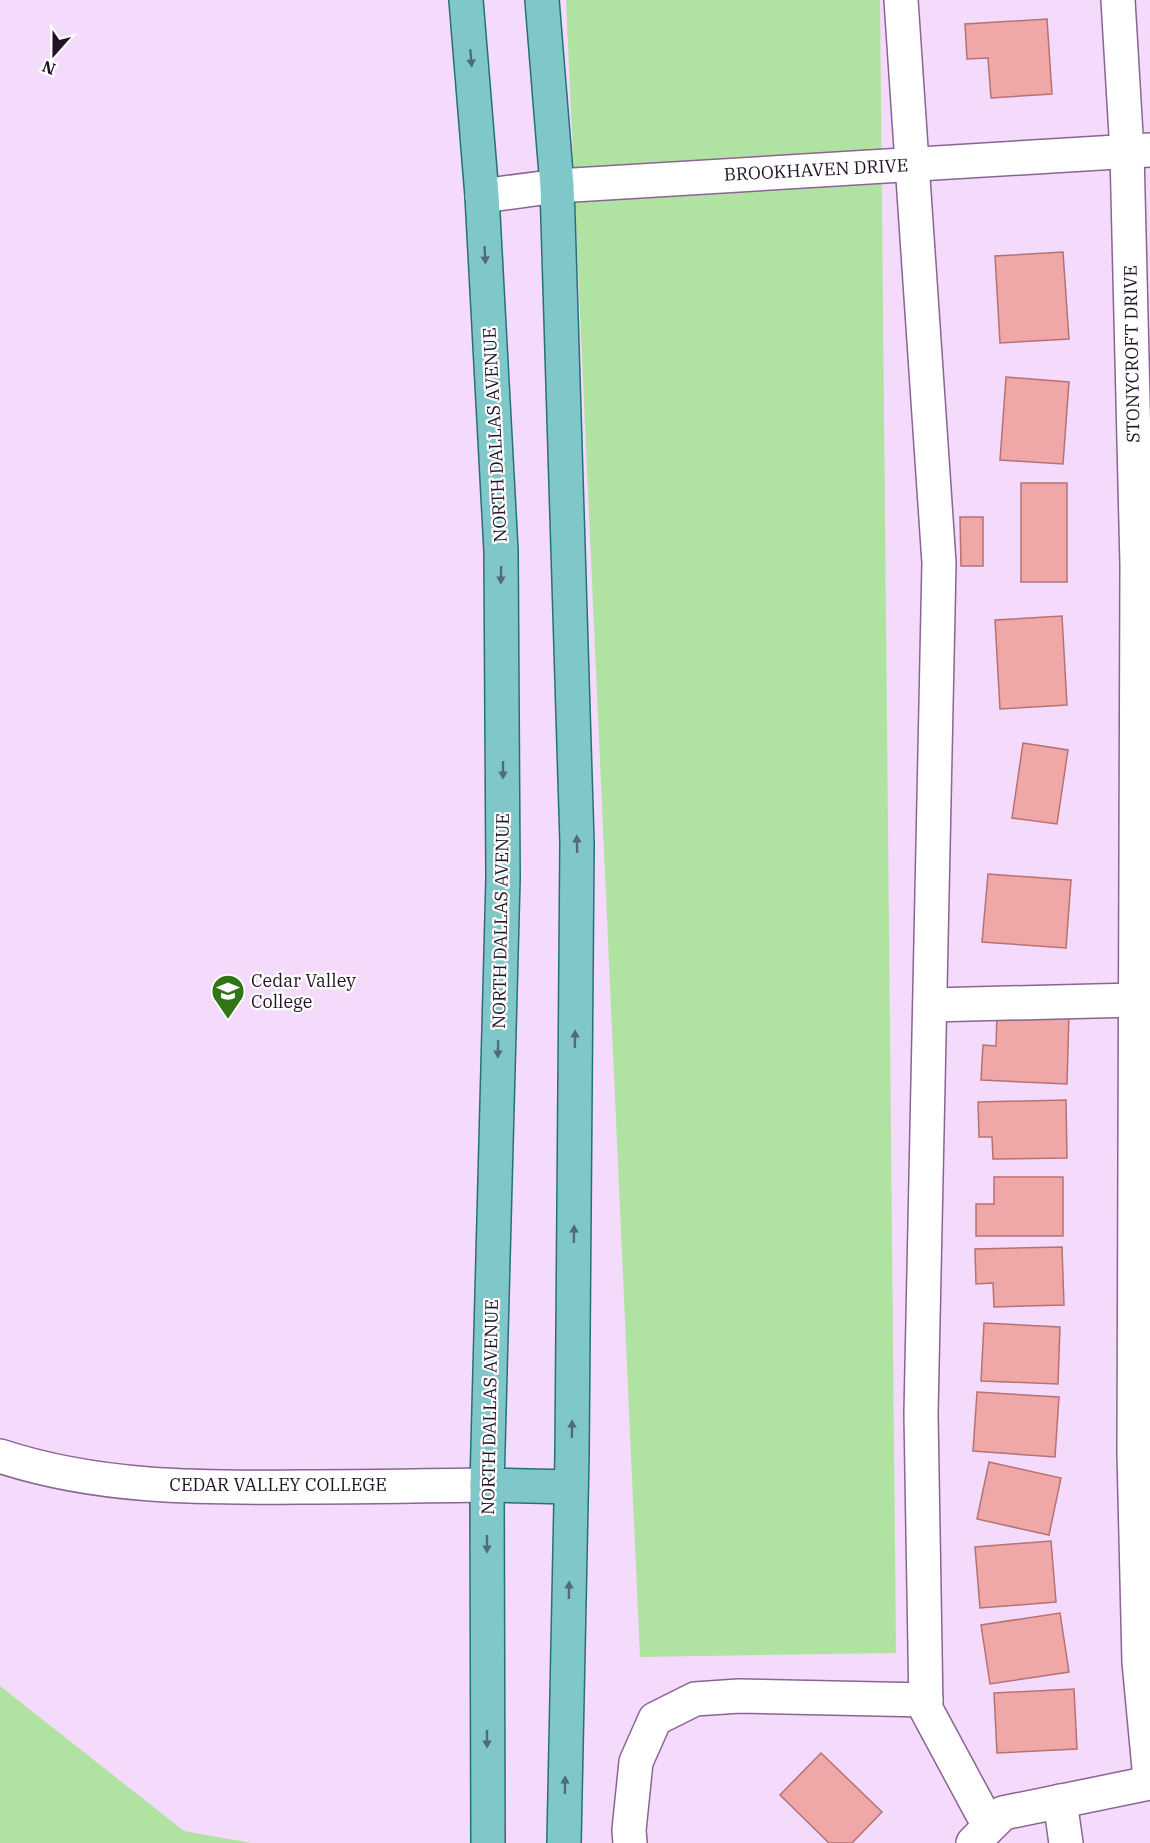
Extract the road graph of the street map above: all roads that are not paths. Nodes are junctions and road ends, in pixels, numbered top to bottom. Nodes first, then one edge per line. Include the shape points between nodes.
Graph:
1 (466, 0) edge
2 (542, 0) edge
3 (901, 0) edge
4 (1118, 0) edge
5 (1139, 151) edge
6 (913, 165) junction
7 (557, 186) junction
8 (482, 196) junction
9 (1141, 370) edge
10 (1143, 565) edge
11 (1143, 765) edge
12 (1142, 951) edge
13 (1135, 1000) junction
14 (931, 1005) junction
15 (1142, 1160) edge
16 (0, 1456) edge
17 (487, 1485) junction
18 (571, 1487) junction
19 (1144, 1594) edge
20 (926, 1700) junction
21 (1150, 1781) edge
22 (1060, 1802) junction
23 (981, 1835) edge
24 (488, 1843) edge
25 (564, 1843) edge
26 (630, 1843) edge
27 (1066, 1843) edge

1 -> 8 main road, NORTH DALLAS AVENUE
2 - 7 main road
3 - 6 street
4 - 5 street, STONYCROFT DRIVE
5 - 6 street, BROOKHAVEN DRIVE
5 - 9 street, STONYCROFT DRIVE
6 - 7 street, BROOKHAVEN DRIVE
6 - 14 street via 939,563
7 - 8 street, BROOKHAVEN DRIVE
18 -> 7 main road via 577,843
8 -> 17 main road, NORTH DALLAS AVENUE via 501,550 503,756
9 - 10 street, STONYCROFT DRIVE
10 - 11 street, STONYCROFT DRIVE
11 - 12 street, STONYCROFT DRIVE
12 - 13 street, STONYCROFT DRIVE
13 - 14 street
13 - 15 street, STONYCROFT DRIVE
14 - 20 street via 921,1414
15 - 19 street, STONYCROFT DRIVE via 1134,1454
16 - 17 street, CEDAR VALLEY COLLEGE via 39,1469 89,1478 200,1488
17 - 18 main road
17 -> 24 main road, NORTH DALLAS AVENUE
25 -> 18 main road
19 - 21 street, STONYCROFT DRIVE via 1139,1662
20 - 23 street via 926,1708 951,1758
20 - 26 street via 695,1698 655,1719 636,1762
21 - 22 street
22 - 23 street via 1003,1813
22 - 27 street

